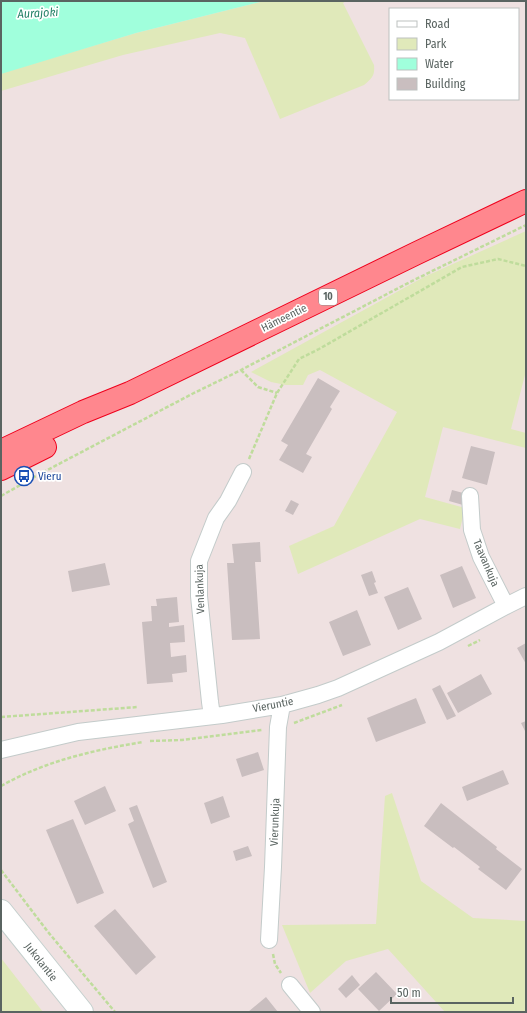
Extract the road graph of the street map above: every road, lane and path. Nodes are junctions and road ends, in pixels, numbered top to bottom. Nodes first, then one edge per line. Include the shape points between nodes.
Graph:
1 (526, 201) edge
2 (526, 225) edge
3 (526, 266) edge
4 (241, 370) junction
5 (130, 393) junction
6 (277, 393) junction
7 (1, 451) edge
8 (1, 469) edge
9 (244, 472) joint
10 (1, 496) edge
11 (470, 496) dead end
12 (526, 596) edge
13 (506, 606) junction
14 (282, 705) junction
15 (138, 707) dead end
16 (212, 716) junction
17 (1, 717) edge
18 (1, 750) edge
19 (1, 870) edge
20 (1, 911) edge
21 (269, 940) joint
22 (290, 985) joint
23 (82, 1012) edge
24 (115, 1012) edge
25 (312, 1012) edge

1 - 5 highway, Hämeentie / 10
2 - 4 path
3 - 6 path via 498,259 462,267 299,359
4 - 6 path via 258,387
4 - 10 path
5 - 7 highway, Hämeentie / 10
5 - 8 highway, Hämeentie / 10 via 88,425
6 - 9 path
9 - 16 street, Venlankuja via 216,518 199,561 199,596
11 - 13 street, Taavankuja via 472,530 481,557
12 - 13 street, Vieruntie
13 - 14 street, Vieruntie via 439,642 338,688
14 - 16 street, Vieruntie
14 - 21 street, Vierunkuja via 278,727
15 - 17 path
16 - 18 street, Vieruntie via 78,732
19 - 24 path via 48,932
20 - 23 street, Jukolantie
21 - 22 path via 275,964
22 - 25 street

